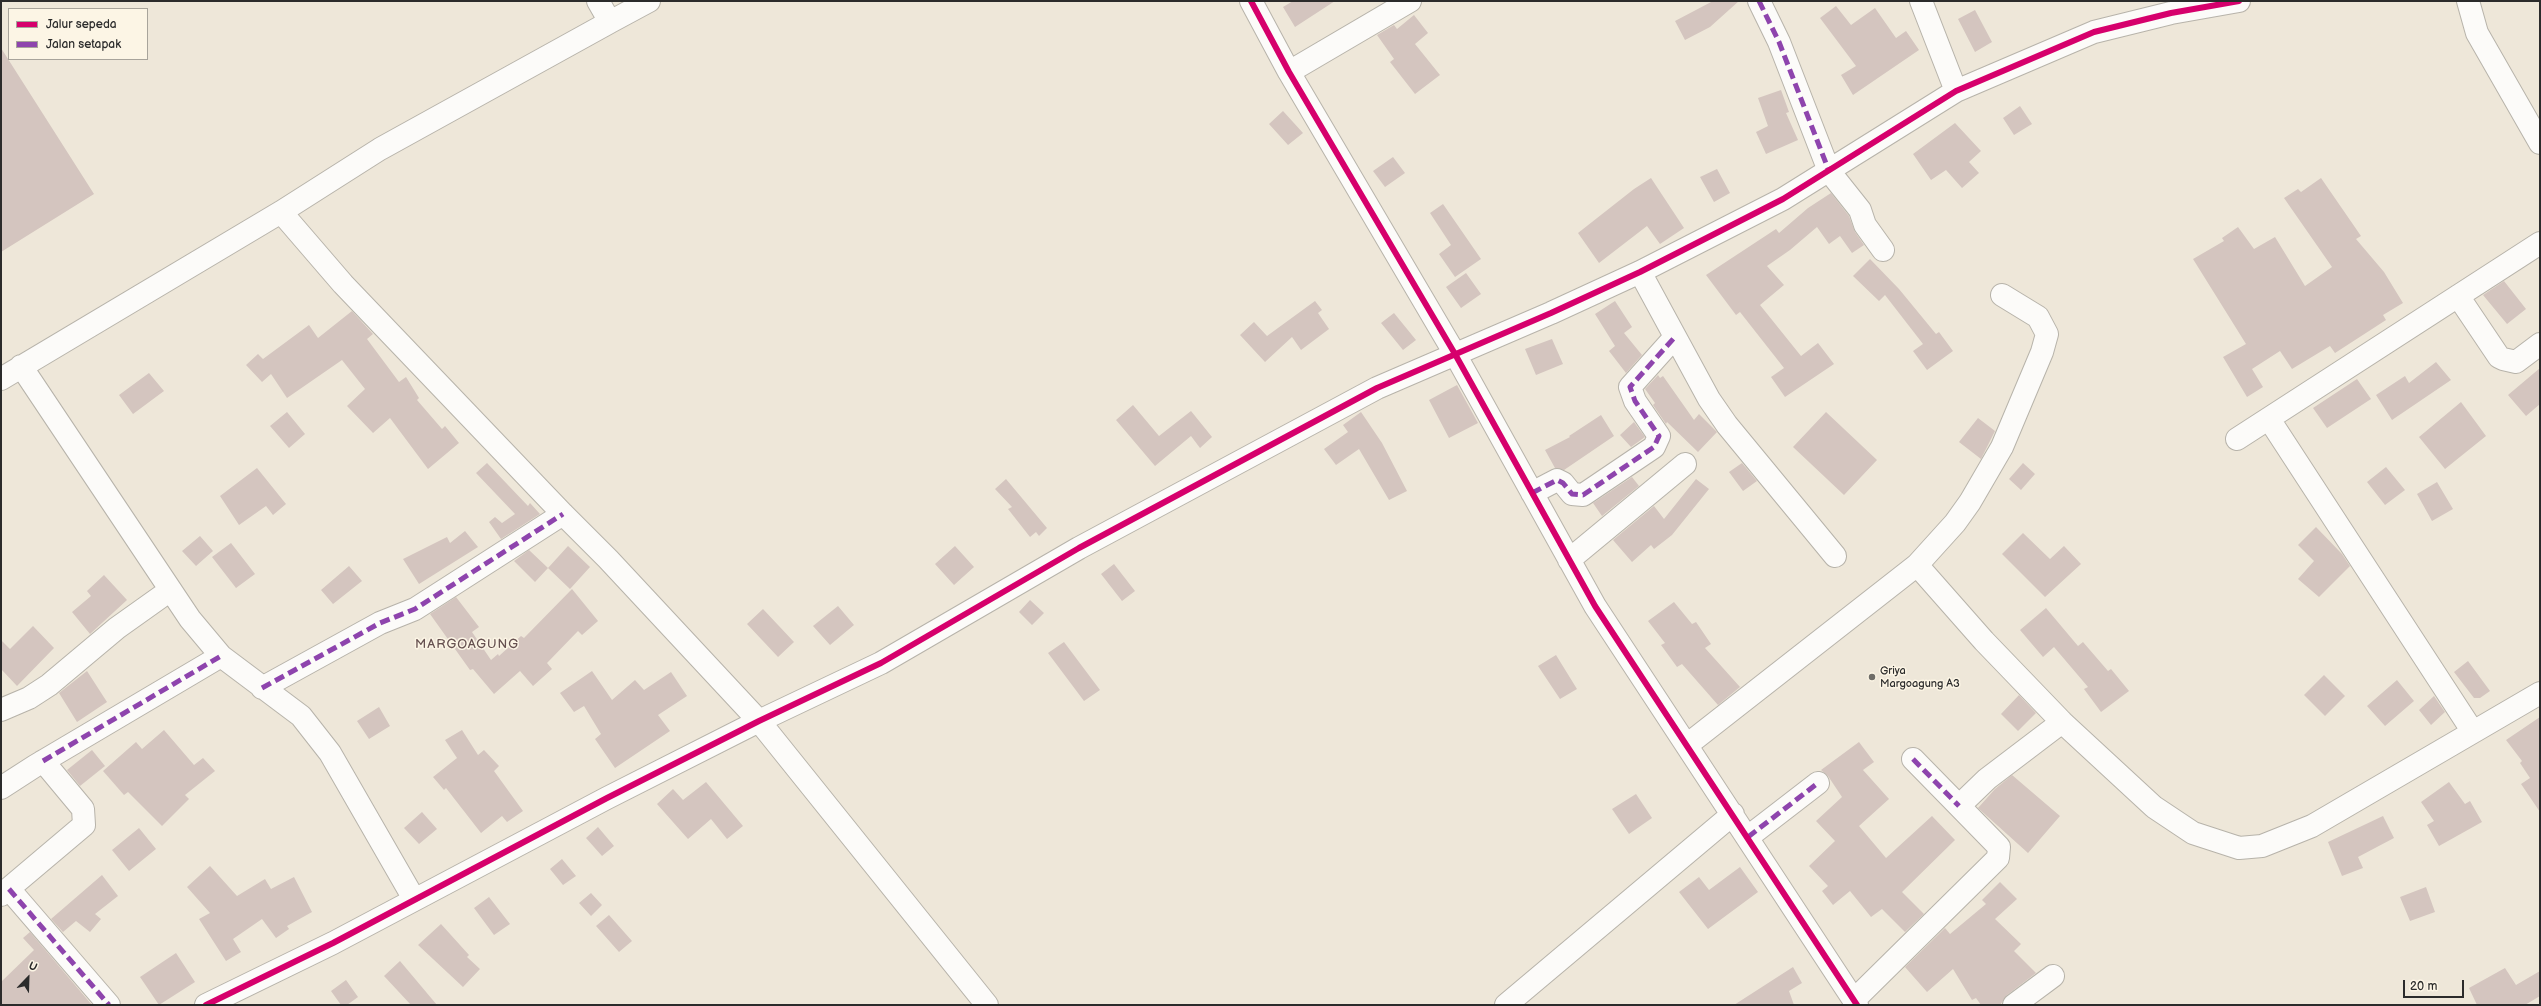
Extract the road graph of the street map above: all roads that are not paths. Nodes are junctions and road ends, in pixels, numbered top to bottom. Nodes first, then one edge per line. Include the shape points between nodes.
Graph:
1 (598, 1) edge
2 (649, 1) edge
3 (1251, 1) edge
4 (1410, 1) edge
5 (1759, 1) edge
6 (1921, 1) edge
7 (2239, 1) edge
8 (2468, 1) edge
9 (610, 22) junction
10 (1289, 72) junction
11 (1956, 90) junction
12 (2540, 142) edge
13 (1829, 171) junction
14 (281, 212) junction
15 (2540, 243) edge
16 (1883, 250) dead end
17 (1640, 272) junction
18 (2002, 295) dead end
19 (2458, 296) junction
20 (1674, 338) junction
21 (2540, 344) edge
22 (1455, 354) junction
23 (21, 366) junction
24 (1, 379) edge
25 (2269, 419) junction
26 (2237, 440) dead end
27 (1685, 464) dead end
28 (1532, 493) junction
29 (562, 514) junction
30 (1834, 556) dead end
31 (1569, 560) junction
32 (1917, 565) junction
33 (169, 591) junction
34 (221, 656) junction
35 (262, 688) junction
36 (2540, 693) edge
37 (1, 710) edge
38 (759, 721) junction
39 (2062, 722) junction
40 (2473, 732) junction
41 (1687, 746) junction
42 (1914, 759) dead end
43 (43, 762) junction
44 (1818, 783) dead end
45 (1, 788) edge
46 (1959, 806) junction
47 (1733, 814) junction
48 (1748, 837) junction
49 (5, 892) edge
50 (414, 899) junction
51 (2053, 976) dead end
52 (1856, 1002) edge
53 (110, 1005) edge
54 (206, 1005) edge
55 (987, 1005) edge
56 (1506, 1005) edge
57 (2014, 1005) edge

1 - 9 street
2 - 9 street
3 - 10 street
4 - 10 street
5 - 13 street via 1779,42
6 - 11 street
7 - 11 street via 2171,13 2094,32
8 - 12 street via 2477,33
9 - 14 street via 380,149
10 - 22 street
11 - 13 street
13 - 16 street via 1860,210 1865,225
13 - 17 street via 1783,199
14 - 23 street
14 - 29 street via 343,284
15 - 19 street
17 - 20 street
17 - 22 street
18 - 32 street via 2038,317 2044,325 2046,334 2042,352 2002,447 1980,486 1955,523
19 - 21 street via 2503,359 2516,362
19 - 25 street
20 - 28 street via 1630,387 1635,401 1659,436 1654,447 1583,495 1572,494 1557,480
20 - 30 street via 1727,425
22 - 28 street
22 - 38 street via 1377,388 1079,548 881,663
23 - 24 street
23 - 33 street
25 - 26 street
25 - 40 street
27 - 31 street
28 - 31 street
29 - 35 street via 415,609 380,623
29 - 38 street via 608,559
31 - 41 street via 1595,606
32 - 39 street via 1984,641
32 - 41 street
33 - 34 street
33 - 37 street via 117,628 49,685 15,705
34 - 35 street
34 - 43 street
35 - 50 street via 301,716 330,753
36 - 40 street
38 - 50 street
38 - 55 street
39 - 40 street via 2154,807 2193,833 2239,848 2262,846 2312,826
39 - 46 street via 1987,779
41 - 47 street
42 - 46 street
43 - 45 street
43 - 49 street via 83,809 85,822
44 - 48 street
46 - 52 street via 1999,847 1998,858
47 - 48 street
47 - 56 street
48 - 52 street
49 - 53 street
50 - 54 street via 333,943
51 - 57 street

